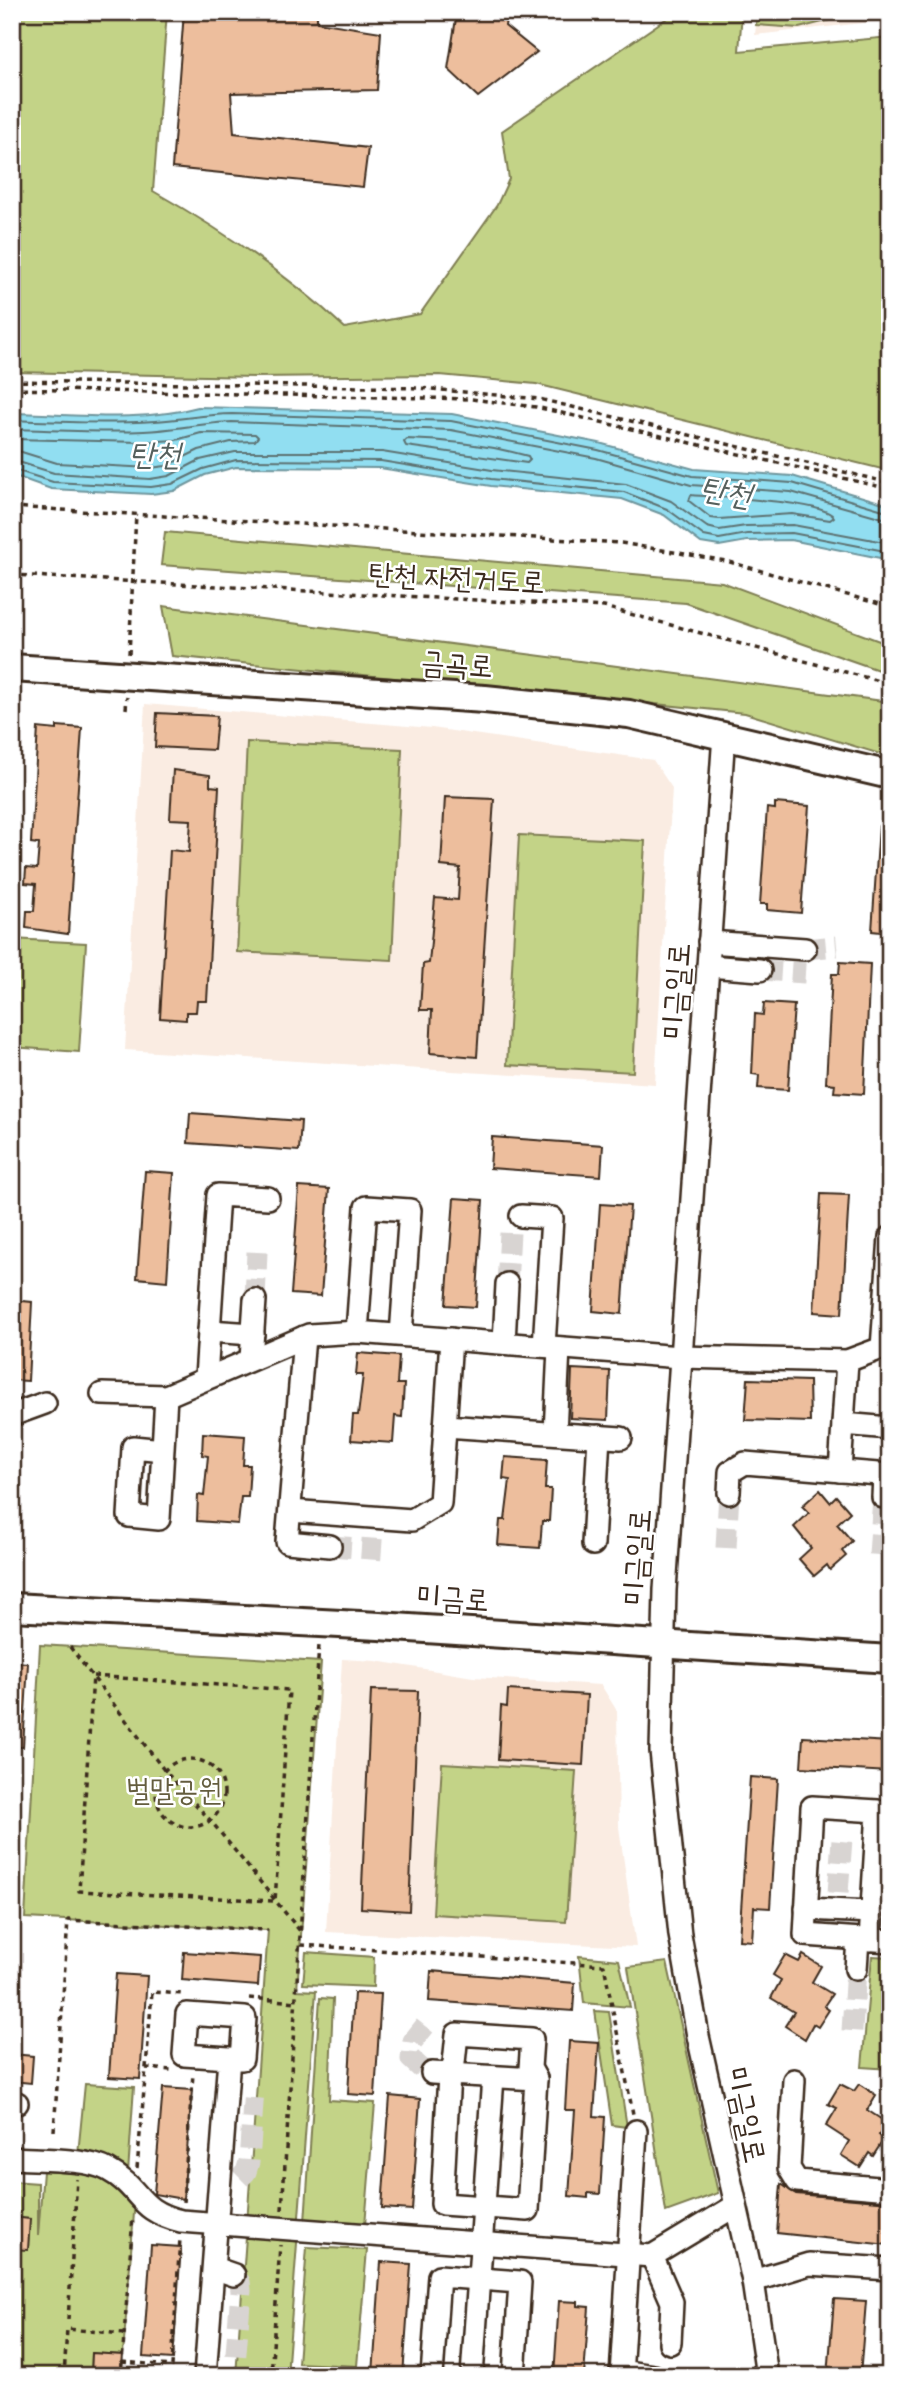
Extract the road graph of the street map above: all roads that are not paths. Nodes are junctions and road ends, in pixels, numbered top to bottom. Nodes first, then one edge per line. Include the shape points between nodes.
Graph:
1 (12, 668) edge
2 (724, 734) junction
3 (890, 775) edge
4 (709, 942) junction
5 (805, 949) tunnel mouth
6 (708, 966) junction
7 (760, 970) tunnel mouth
8 (268, 1198) dead end
9 (521, 1216) dead end
10 (890, 1237) edge
11 (507, 1284) tunnel mouth
12 (255, 1300) tunnel mouth
13 (209, 1331) junction
14 (357, 1332) junction
15 (253, 1334) junction
16 (401, 1335) junction
17 (304, 1337) junction
18 (451, 1339) junction
19 (504, 1343) junction
20 (552, 1347) junction
21 (886, 1347) edge
22 (680, 1357) junction
23 (251, 1359) junction
24 (847, 1361) junction
25 (206, 1378) junction
26 (102, 1394) dead end
27 (166, 1396) junction
28 (45, 1402) dead end
29 (12, 1415) edge
30 (843, 1424) junction
31 (445, 1426) junction
32 (890, 1428) edge
33 (555, 1433) junction
34 (599, 1436) junction
35 (621, 1438) dead end
36 (163, 1450) dead end
37 (840, 1471) junction
38 (887, 1475) edge
39 (729, 1493) tunnel mouth
40 (883, 1497) dead end
41 (290, 1511) junction
42 (593, 1545) dead end
43 (330, 1546) tunnel mouth
44 (12, 1607) edge
45 (662, 1646) junction
46 (890, 1659) edge
47 (806, 1909) junction
48 (872, 1912) junction
49 (873, 1940) edge
50 (856, 1969) tunnel mouth
51 (229, 2058) dead end
52 (441, 2073) junction
53 (493, 2077) junction
54 (536, 2079) junction
55 (794, 2081) dead end
56 (636, 2131) dead end
57 (12, 2158) edge
58 (890, 2189) edge
59 (735, 2206) junction
60 (484, 2207) junction
61 (217, 2224) junction
62 (482, 2243) junction
63 (628, 2253) junction
64 (652, 2256) junction
65 (890, 2269) edge
66 (479, 2279) junction
67 (753, 2281) junction
68 (670, 2343) dead end
69 (621, 2373) edge
70 (650, 2375) edge
71 (205, 2376) edge
72 (432, 2376) edge
73 (472, 2376) edge
74 (514, 2376) edge
75 (767, 2376) edge

1 - 2 main road, 금곡로 via 485,699 629,714
2 - 3 main road, 금곡로
2 - 4 street, 미금일로
4 - 5 street
4 - 6 street, 미금일로
6 - 7 street
6 - 22 street, 미금일로
8 - 13 street via 218,1195
9 - 20 street via 552,1218
10 - 21 street
11 - 19 street
12 - 15 street
13 - 15 street
13 - 25 street
14 - 16 street
14 - 16 street via 366,1207 410,1210
14 - 17 street
15 - 23 street
16 - 18 street
17 - 23 street
17 - 41 street
18 - 19 street
18 - 31 street
19 - 20 street
20 - 22 street
20 - 33 street
21 - 24 street
22 - 24 street
22 - 45 street, 미금일로
23 - 25 street
24 - 30 street
25 - 27 street
26 - 27 street
27 - 36 street
28 - 29 street
30 - 32 street
30 - 37 street
31 - 33 street
31 - 41 street via 440,1503 412,1520
33 - 34 street
34 - 35 street
34 - 42 street
37 - 38 street
37 - 39 street via 745,1463 730,1472
38 - 40 street
41 - 43 street via 287,1542
44 - 45 main road, 미금로
45 - 46 main road, 미금로
45 - 59 street, 미금일로 via 661,1751 677,1911 698,2036
47 - 48 street via 838,1902
47 - 48 street via 812,1807 878,1811
47 - 49 street via 805,1936
48 - 49 street
49 - 50 street
51 - 61 street via 230,2178
52 - 53 street
52 - 54 street via 454,2063 457,2035 519,2038 532,2039 530,2068
52 - 60 street via 442,2204
53 - 54 street
53 - 60 street
54 - 60 street via 528,2210
55 - 58 street via 789,2168 797,2181
56 - 63 street
57 - 61 street via 105,2167 148,2209 181,2221
59 - 64 street
59 - 67 street, 미금일로
60 - 62 street
61 - 62 street
61 - 71 street via 224,2272
62 - 63 street
62 - 66 street
63 - 64 street
63 - 69 street
64 - 68 street via 672,2302
65 - 67 street via 809,2264
66 - 72 street via 439,2276
66 - 73 street
66 - 74 street via 520,2282
67 - 75 street, 미금일로
69 - 70 street

